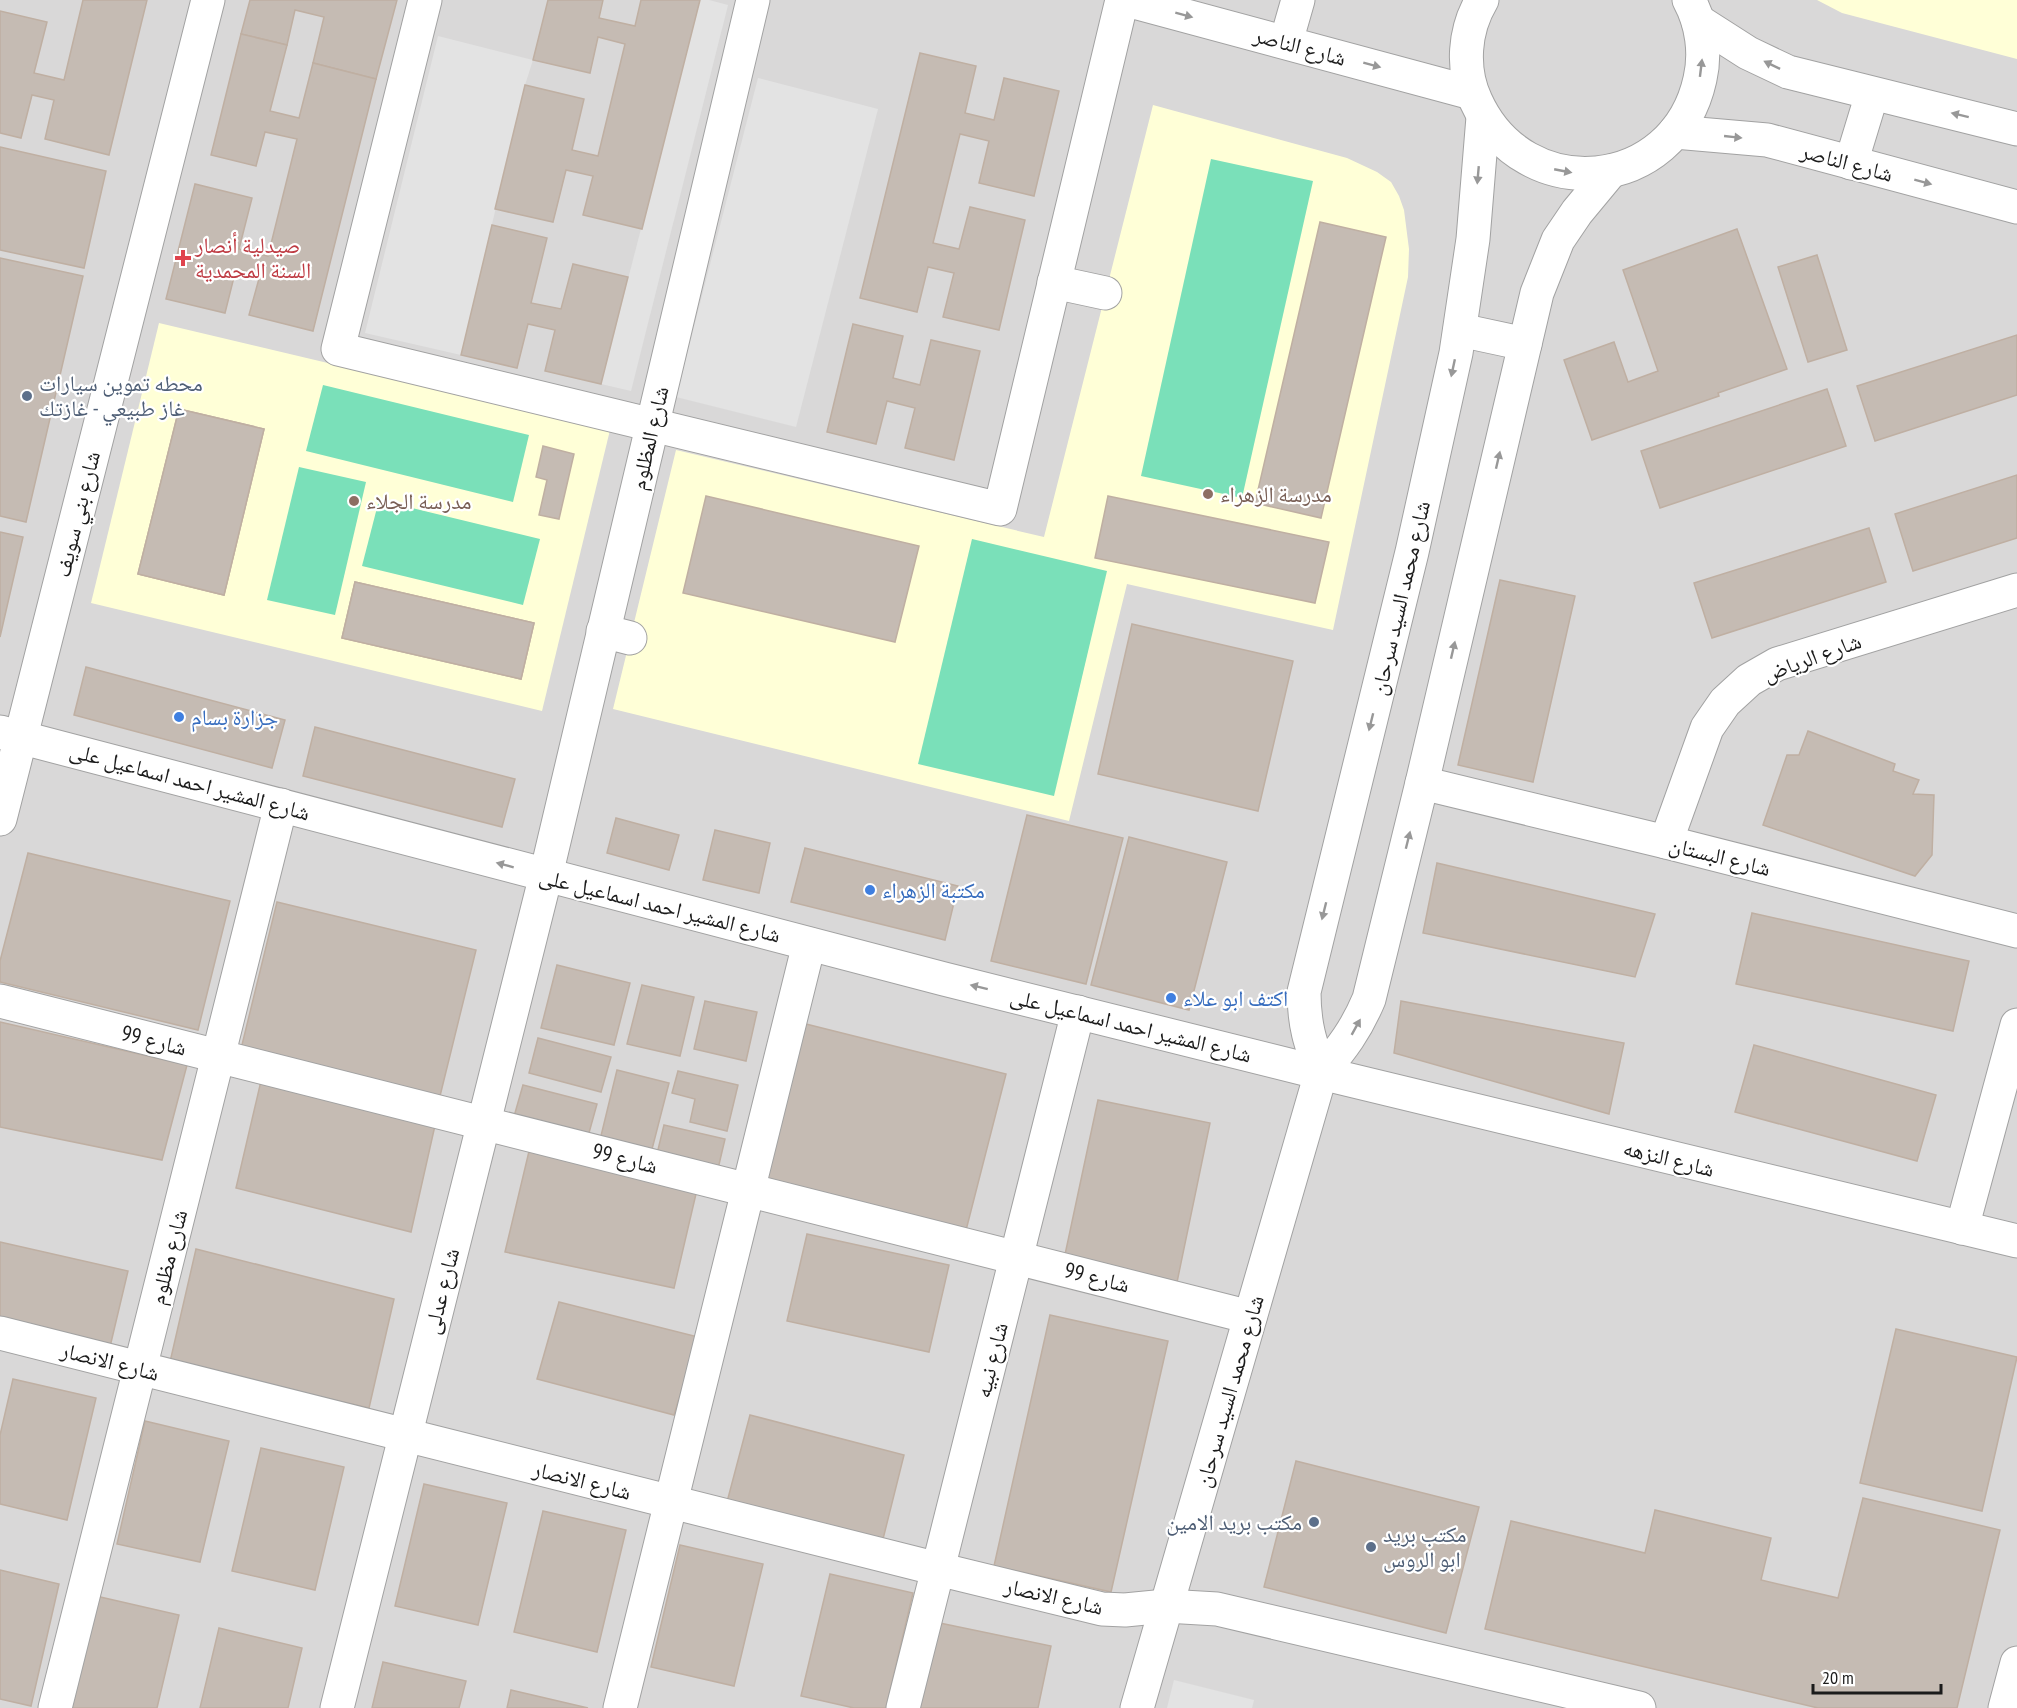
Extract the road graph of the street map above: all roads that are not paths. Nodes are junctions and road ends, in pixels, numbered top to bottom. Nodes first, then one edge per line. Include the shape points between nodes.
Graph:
1 (208, 0) edge
2 (425, 0) edge
3 (753, 0) edge
4 (1122, 0) edge
5 (1127, 0) edge
6 (1298, 0) edge
7 (1482, 0) edge
8 (1693, 10) edge
9 (1286, 42) junction
10 (1872, 94) junction
11 (1477, 105) junction
12 (2017, 129) edge
13 (1675, 132) junction
14 (1851, 163) junction
15 (1611, 171) junction
16 (2017, 207) edge
17 (1054, 282) junction
18 (1106, 293) dead end
19 (1460, 330) junction
20 (1525, 344) junction
21 (652, 424) junction
22 (2017, 590) edge
23 (10, 734) edge
24 (1422, 783) junction
25 (281, 805) junction
26 (0, 819) edge
27 (1666, 842) junction
28 (546, 875) junction
29 (2017, 931) edge
30 (809, 944) junction
31 (0, 1001) edge
32 (1078, 1012) junction
33 (2017, 1025) edge
34 (219, 1056) junction
35 (1321, 1073) junction
36 (483, 1123) junction
37 (749, 1189) junction
38 (1962, 1228) junction
39 (2017, 1241) edge
40 (1017, 1257) junction
41 (1250, 1317) junction
42 (0, 1333) edge
43 (140, 1368) junction
44 (405, 1435) junction
45 (671, 1502) junction
46 (938, 1569) junction
47 (1166, 1606) junction
48 (2017, 1663) edge
49 (55, 1708) edge
50 (337, 1708) edge
51 (620, 1708) edge
52 (903, 1708) edge
53 (1137, 1708) edge
54 (1639, 1708) edge
55 (2005, 1708) edge

1 - 23 street, شارع بني سويف
2 - 21 street via 339,349
3 - 21 street, شارع المظلوم
4 - 17 street
5 -> 9 street, شارع الناصر
6 - 9 street
7 - 11 street via 1468,35 1466,64
10 -> 8 street via 1788,72 1748,53
13 -> 8 street via 1698,91 1703,68 1703,44
9 -> 11 street, شارع الناصر
12 -> 10 street
10 - 14 street
11 -> 15 street via 1504,142 1538,165 1570,173
11 -> 19 street, شارع محمد السيد سرحان via 1473,239
13 -> 14 street, شارع الناصر via 1767,140
13 - 15 street via 1657,150
14 -> 16 street, شارع الناصر
15 - 20 street, شارع محمد السيد سرحان via 1558,240 1537,293
17 - 18 street
17 - 21 street via 1000,509
19 - 20 street
19 -> 35 street, شارع محمد السيد سرحان via 1412,552 1304,992 1304,1018
24 -> 20 street, شارع محمد السيد سرحان
21 - 28 street, شارع المظلوم via 617,635
22 - 27 street, شارع الرياض via 1777,664 1749,680 1725,702 1707,728
23 - 25 street, شارع المشير احمد اسماعيل على
23 - 26 street, شارع بني سويف
24 - 27 street, شارع البستان
35 -> 24 street, شارع محمد السيد سرحان via 1346,1044 1369,999
28 -> 25 street, شارع المشير احمد اسماعيل على
25 - 34 street, شارع مظلوم
27 - 29 street, شارع البستان
28 - 30 street, شارع المشير احمد اسماعيل على
28 - 36 street, شارع عدلى
32 -> 30 street, شارع المشير احمد اسماعيل على
30 - 37 street
31 - 34 street, شارع 99
32 - 35 street, شارع المشير احمد اسماعيل على
32 - 40 street, شارع نبيه
33 - 38 street
34 - 36 street, شارع 99
34 - 43 street, شارع مظلوم
35 - 38 street, شارع النزهه
35 - 41 street, شارع محمد السيد سرحان
36 - 37 street, شارع 99
36 - 44 street, شارع عدلى
37 - 40 street, شارع 99
37 - 45 street
38 - 39 street, شارع النزهه
40 - 41 street, شارع 99
40 - 46 street, شارع نبيه
41 - 47 street, شارع محمد السيد سرحان
42 - 43 street, شارع الانصار
43 - 44 street, شارع الانصار
43 - 49 street, شارع مظلوم
44 - 45 street, شارع الانصار
44 - 50 street, شارع عدلى
45 - 46 street, شارع الانصار
45 - 51 street
46 - 47 street, شارع الانصار via 1102,1609
46 - 52 street, شارع نبيه
47 - 53 street, شارع محمد السيد سرحان
47 - 54 street, شارع الانصار via 1217,1610
48 - 55 street

